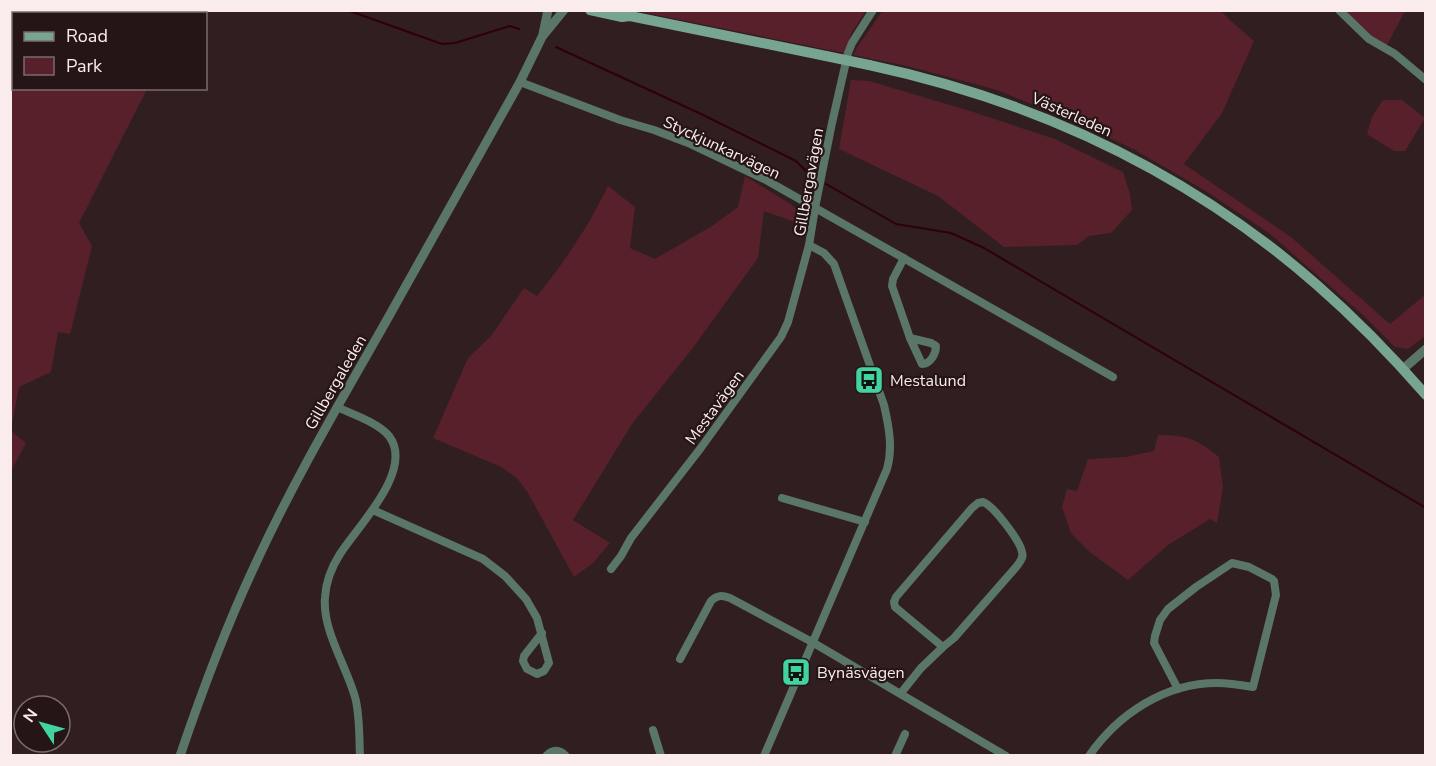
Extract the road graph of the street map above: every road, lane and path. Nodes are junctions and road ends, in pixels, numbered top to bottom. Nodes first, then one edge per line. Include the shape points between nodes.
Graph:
1 (548, 10) edge
2 (564, 10) edge
3 (590, 10) edge
4 (873, 10) edge
5 (1339, 10) edge
6 (626, 13) edge
7 (542, 37) junction
8 (1425, 81) edge
9 (520, 82) junction
10 (814, 208) junction
11 (809, 245) junction
12 (904, 258) junction
13 (910, 338) dead end
14 (1425, 349) edge
15 (1403, 369) junction
16 (1113, 376) dead end
17 (1425, 395) edge
18 (338, 407) junction
19 (782, 498) dead end
20 (373, 510) junction
21 (865, 522) junction
22 (611, 569) dead end
23 (542, 633) junction
24 (812, 642) junction
25 (943, 647) junction
26 (680, 659) dead end
27 (1178, 689) junction
28 (901, 693) junction
29 (653, 730) dead end
30 (905, 734) dead end
31 (180, 756) edge
32 (360, 756) edge
33 (546, 756) edge
34 (566, 756) edge
35 (661, 756) edge
36 (764, 756) edge
37 (895, 756) edge
38 (1006, 756) edge
39 (1089, 756) edge

1 - 7 street, Gillbergaleden
2 - 7 street, Gillbergaleden
3 - 6 main road, Västerleden via 622,17
4 - 10 street, Gillbergavägen via 848,53
5 - 8 street via 1369,39 1395,54
6 - 15 main road, Västerleden, bridge via 934,80 1076,131 1151,168 1227,215 1317,285
7 - 9 street, Gillbergaleden
9 - 10 street, Styckjunkarvägen via 688,143
9 - 18 street, Gillbergaleden
10 - 11 street, Gillbergavägen
10 - 12 street, Styckjunkarvägen
11 - 21 street, Gillbergavägen via 834,264 888,422 890,460
11 - 22 street, Mestavägen via 781,337
12 - 13 street via 892,285
12 - 16 street, Styckjunkarvägen
14 - 15 street
15 - 17 main road, Västerleden
18 - 20 street via 381,428 393,444 394,467
18 - 31 street, Gillbergaleden via 255,564
19 - 21 street
20 - 23 street via 495,567 526,599
20 - 32 street via 333,565 324,600 327,620 356,698
21 - 24 street, Gillbergavägen
23 - 23 street via 549,663 537,674 527,669 523,661
24 - 26 street via 722,595 711,601
24 - 28 street
24 - 36 street, Gillbergavägen
25 - 25 street via 895,607 894,602 972,508 983,502 1001,518 1022,557
25 - 28 street
27 - 27 street via 1216,683 1253,687 1276,595 1272,579 1232,563 1165,612 1154,643
27 - 39 street via 1133,710
28 - 38 street
29 - 35 street
30 - 37 street
33 - 34 street via 557,750

